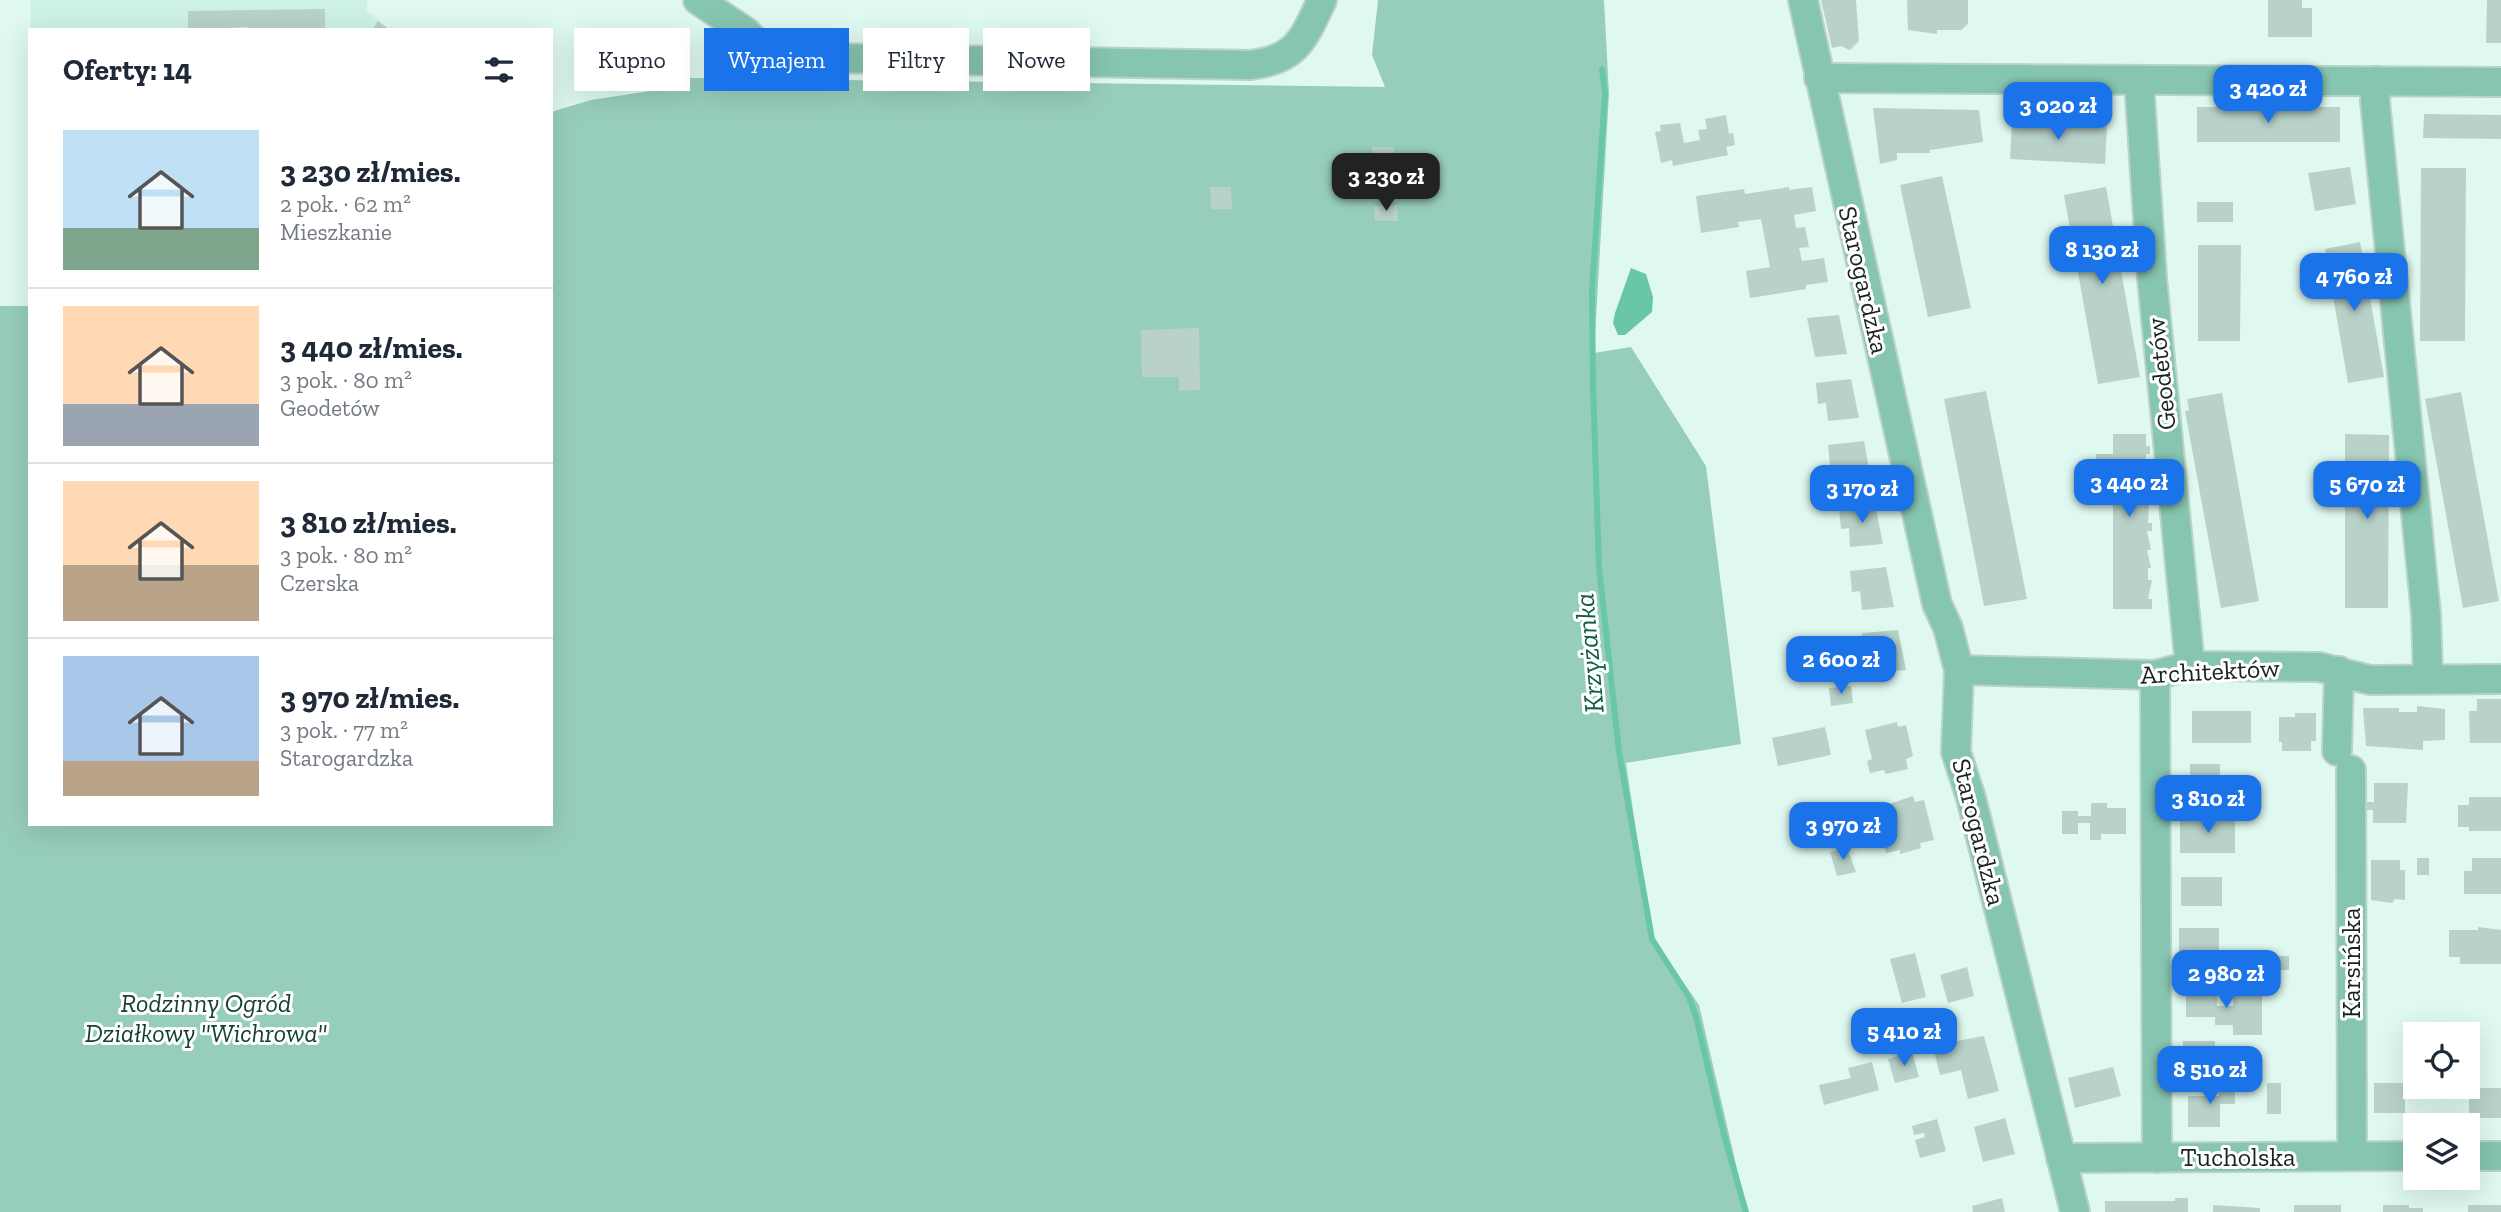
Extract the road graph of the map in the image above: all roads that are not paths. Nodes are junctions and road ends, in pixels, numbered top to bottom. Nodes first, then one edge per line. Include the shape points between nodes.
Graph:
1 (698, 0) edge
2 (1322, 0) edge
3 (1803, 0) edge
4 (1819, 78) junction
5 (2139, 81) junction
6 (2376, 81) junction
7 (2501, 82) edge
8 (2190, 666) junction
9 (1959, 670) junction
10 (2339, 671) junction
11 (2155, 675) junction
12 (2428, 677) junction
13 (2501, 679) edge
14 (2351, 1156) junction
15 (2403, 1156) edge
16 (2480, 1156) edge
17 (2501, 1156) edge
18 (2157, 1157) junction
19 (2061, 1158) junction
20 (2075, 1212) edge

1 - 2 street via 746,32 770,57 1250,65 1284,55 1303,41
3 - 4 street, Starogardzka
4 - 5 street
4 - 9 street, Starogardzka via 1937,604
5 - 6 street
5 - 8 street, Geodetów via 2152,278
6 - 7 street
6 - 12 street
8 - 10 street, Architektów
8 - 11 street, Architektów
9 - 11 street, Architektów
9 - 19 street, Starogardzka via 1956,752
10 - 12 street, Architektów via 2370,680
10 - 14 street, Karsińska
11 - 18 street
12 - 13 street, Architektów
14 - 15 street, Tucholska
14 - 18 street, Tucholska
16 - 17 street
18 - 19 street, Tucholska
19 - 20 street, Starogardzka

